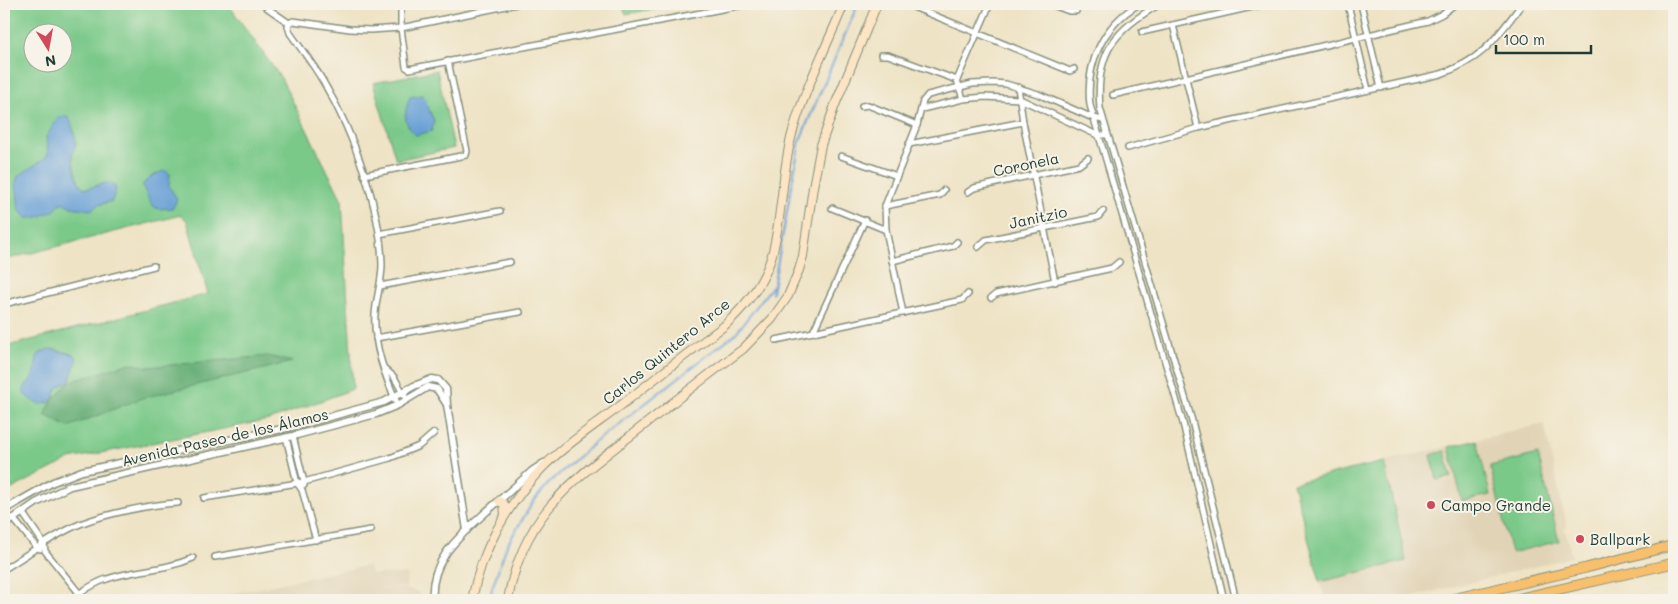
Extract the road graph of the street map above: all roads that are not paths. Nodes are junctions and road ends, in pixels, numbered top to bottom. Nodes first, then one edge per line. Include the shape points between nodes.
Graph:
1 (401, 4) edge
2 (516, 4) edge
3 (748, 4) edge
4 (877, 4) edge
5 (902, 4) edge
6 (990, 4) edge
7 (1050, 4) edge
8 (1139, 4) edge
9 (1160, 4) edge
10 (1265, 4) edge
11 (1348, 4) edge
12 (1361, 4) edge
13 (1455, 4) edge
14 (1522, 4) edge
15 (843, 5) edge
16 (266, 7) dead end
17 (1076, 10) dead end
18 (289, 23) junction
19 (1173, 25) junction
20 (401, 28) junction
21 (1142, 32) dead end
22 (978, 33) junction
23 (1368, 34) junction
24 (1356, 38) junction
25 (881, 55) dead end
26 (448, 61) junction
27 (1074, 69) dead end
28 (1186, 77) junction
29 (958, 80) junction
30 (1018, 87) junction
31 (960, 88) junction
32 (1381, 88) junction
33 (1368, 90) junction
34 (1113, 95) dead end
35 (963, 99) junction
36 (1020, 99) junction
37 (862, 106) dead end
38 (922, 109) junction
39 (1093, 118) junction
40 (1103, 120) junction
41 (1023, 122) junction
42 (917, 125) junction
43 (1198, 128) junction
44 (1097, 135) junction
45 (1107, 135) junction
46 (909, 144) junction
47 (1128, 148) dead end
48 (841, 156) dead end
49 (1088, 158) dead end
50 (364, 175) junction
51 (1033, 175) junction
52 (897, 176) junction
53 (944, 190) dead end
54 (968, 192) dead end
55 (885, 206) junction
56 (832, 208) dead end
57 (1103, 211) dead end
58 (500, 212) dead end
59 (864, 220) junction
60 (1044, 229) junction
61 (886, 230) junction
62 (379, 234) junction
63 (957, 242) dead end
64 (978, 247) dead end
65 (892, 261) junction
66 (510, 262) dead end
67 (1119, 262) dead end
68 (154, 266) dead end
69 (1054, 282) junction
70 (380, 286) junction
71 (968, 294) dead end
72 (990, 298) dead end
73 (1158, 303) junction
74 (4, 304) edge
75 (1149, 306) junction
76 (520, 312) dead end
77 (903, 313) junction
78 (813, 332) junction
79 (376, 338) junction
80 (776, 340) dead end
81 (384, 367) junction
82 (404, 393) junction
83 (395, 398) junction
84 (408, 400) junction
85 (398, 405) junction
86 (447, 405) junction
87 (1192, 421) junction
88 (310, 422) junction
89 (1183, 424) junction
90 (312, 431) junction
91 (265, 433) junction
92 (434, 433) dead end
93 (290, 436) junction
94 (266, 442) junction
95 (559, 453) junction
96 (304, 482) junction
97 (297, 483) junction
98 (302, 490) junction
99 (32, 493) junction
100 (204, 498) dead end
101 (500, 500) junction
102 (36, 503) junction
103 (178, 503) dead end
104 (4, 510) edge
105 (22, 512) junction
106 (505, 515) junction
107 (13, 518) junction
108 (4, 525) edge
109 (371, 530) dead end
110 (467, 530) junction
111 (1219, 532) junction
112 (1208, 534) junction
113 (316, 540) junction
114 (44, 544) junction
115 (1674, 545) edge
116 (37, 548) junction
117 (45, 551) junction
118 (215, 557) dead end
119 (193, 558) dead end
120 (1674, 563) edge
121 (1586, 568) junction
122 (4, 569) edge
123 (1575, 585) junction
124 (79, 594) junction
125 (1529, 598) edge
126 (70, 600) edge
127 (433, 600) edge
128 (472, 600) edge
129 (508, 600) edge
130 (1224, 600) edge
131 (1236, 600) edge
132 (1448, 600) edge
133 (1512, 600) edge

1 - 20 street
2 - 20 street
3 - 26 street
4 - 129 main road via 827,125 816,166 803,256 794,283 780,308 743,349 579,476 554,500 525,543
5 - 22 street
6 - 22 street
7 - 17 street via 1069,12
8 - 39 street via 1126,12 1108,31 1094,56 1088,92
9 - 40 street via 1125,27 1107,53 1098,90
10 - 19 street
11 - 24 street
12 - 23 street
13 - 23 street via 1428,21
14 - 32 street via 1492,43 1460,67
15 - 95 main road, Carlos Quintero Arce via 794,130 786,160 773,250 755,291 724,326
16 - 18 street
18 - 20 street via 293,20 361,30
18 - 50 street via 290,33 335,104
19 - 21 street
19 - 28 street
20 - 26 street via 407,69
22 - 27 street via 1070,71
22 - 29 street
23 - 24 street
23 - 32 street
24 - 28 street
24 - 33 street
25 - 29 street
26 - 50 street via 466,155
28 - 34 street
28 - 43 street
29 - 31 street
30 - 31 street via 993,83
30 - 36 street
30 - 39 street
31 - 35 street
31 - 38 street via 928,95
32 - 33 street
33 - 43 street
35 - 36 street
35 - 38 street
36 - 41 street
36 - 44 street
37 - 42 street via 868,105
38 - 42 street
39 - 40 street
39 - 44 street
40 - 45 street
41 - 46 street
41 - 51 street
42 - 46 street
43 - 47 street
44 - 45 street
44 - 75 street
45 - 73 street
46 - 52 street
48 - 52 street
49 - 51 street, Coronela via 1079,165
50 - 62 street
51 - 54 street, Coronela
51 - 60 street
52 - 55 street
53 - 55 street via 940,194
55 - 61 street
56 - 59 street
57 - 60 street, Janitzio via 1098,217
58 - 62 street
59 - 61 street
59 - 78 street
60 - 64 street, Janitzio via 986,240
60 - 69 street
61 - 65 street
62 - 70 street
63 - 65 street via 953,246
65 - 77 street
66 - 70 street
67 - 69 street via 1112,268
68 - 74 street
69 - 72 street
70 - 79 street via 375,315
71 - 77 street via 962,300
73 - 75 street
73 - 87 street
75 - 89 street
76 - 79 street
77 - 78 street
78 - 80 street
79 - 81 street
81 - 82 street
81 - 83 street
82 - 83 street, Avenida Paseo de los Álamos
82 - 84 street
82 - 86 street, Avenida Paseo de los Álamos via 425,380 438,380 446,389
83 - 85 street
83 - 88 street, Avenida Paseo de los Álamos
84 - 85 street, Avenida Paseo de los Álamos
84 - 86 street, Avenida Paseo de los Álamos via 433,387 441,393
85 - 90 street, Avenida Paseo de los Álamos
86 - 110 street
87 - 89 street
87 - 111 street
88 - 90 street
88 - 91 street, Avenida Paseo de los Álamos
89 - 112 street
90 - 93 street, Avenida Paseo de los Álamos
91 - 94 street
91 - 99 street, Avenida Paseo de los Álamos via 90,469
92 - 96 street via 406,452
93 - 94 street, Avenida Paseo de los Álamos
93 - 96 street
93 - 97 street
94 - 102 street, Avenida Paseo de los Álamos via 88,481 54,492
95 - 101 street via 532,471
95 - 106 main road, Carlos Quintero Arce via 530,482
96 - 97 street
96 - 98 street
97 - 98 street
97 - 100 street
98 - 113 street
99 - 102 street
99 - 104 street, Avenida Paseo de los Álamos
101 - 106 main road via 504,504
101 - 110 street
102 - 105 street, Avenida Paseo de los Álamos
103 - 114 street via 154,505 95,519
105 - 107 street, Avenida Paseo de los Álamos
105 - 114 street
106 - 128 main road, Carlos Quintero Arce via 487,551
107 - 108 street, Avenida Paseo de los Álamos
107 - 116 street
109 - 113 street
110 - 127 street via 453,542 442,559 435,577
111 - 112 street
111 - 131 street
112 - 130 street
113 - 118 street
114 - 116 street
114 - 117 street
115 - 121 main road
116 - 117 street
116 - 122 street
117 - 124 street
119 - 124 street via 171,567 108,578
120 - 123 main road
121 - 123 main road via 1576,576
121 - 132 main road
123 - 125 main road
124 - 126 street
125 - 133 main road

